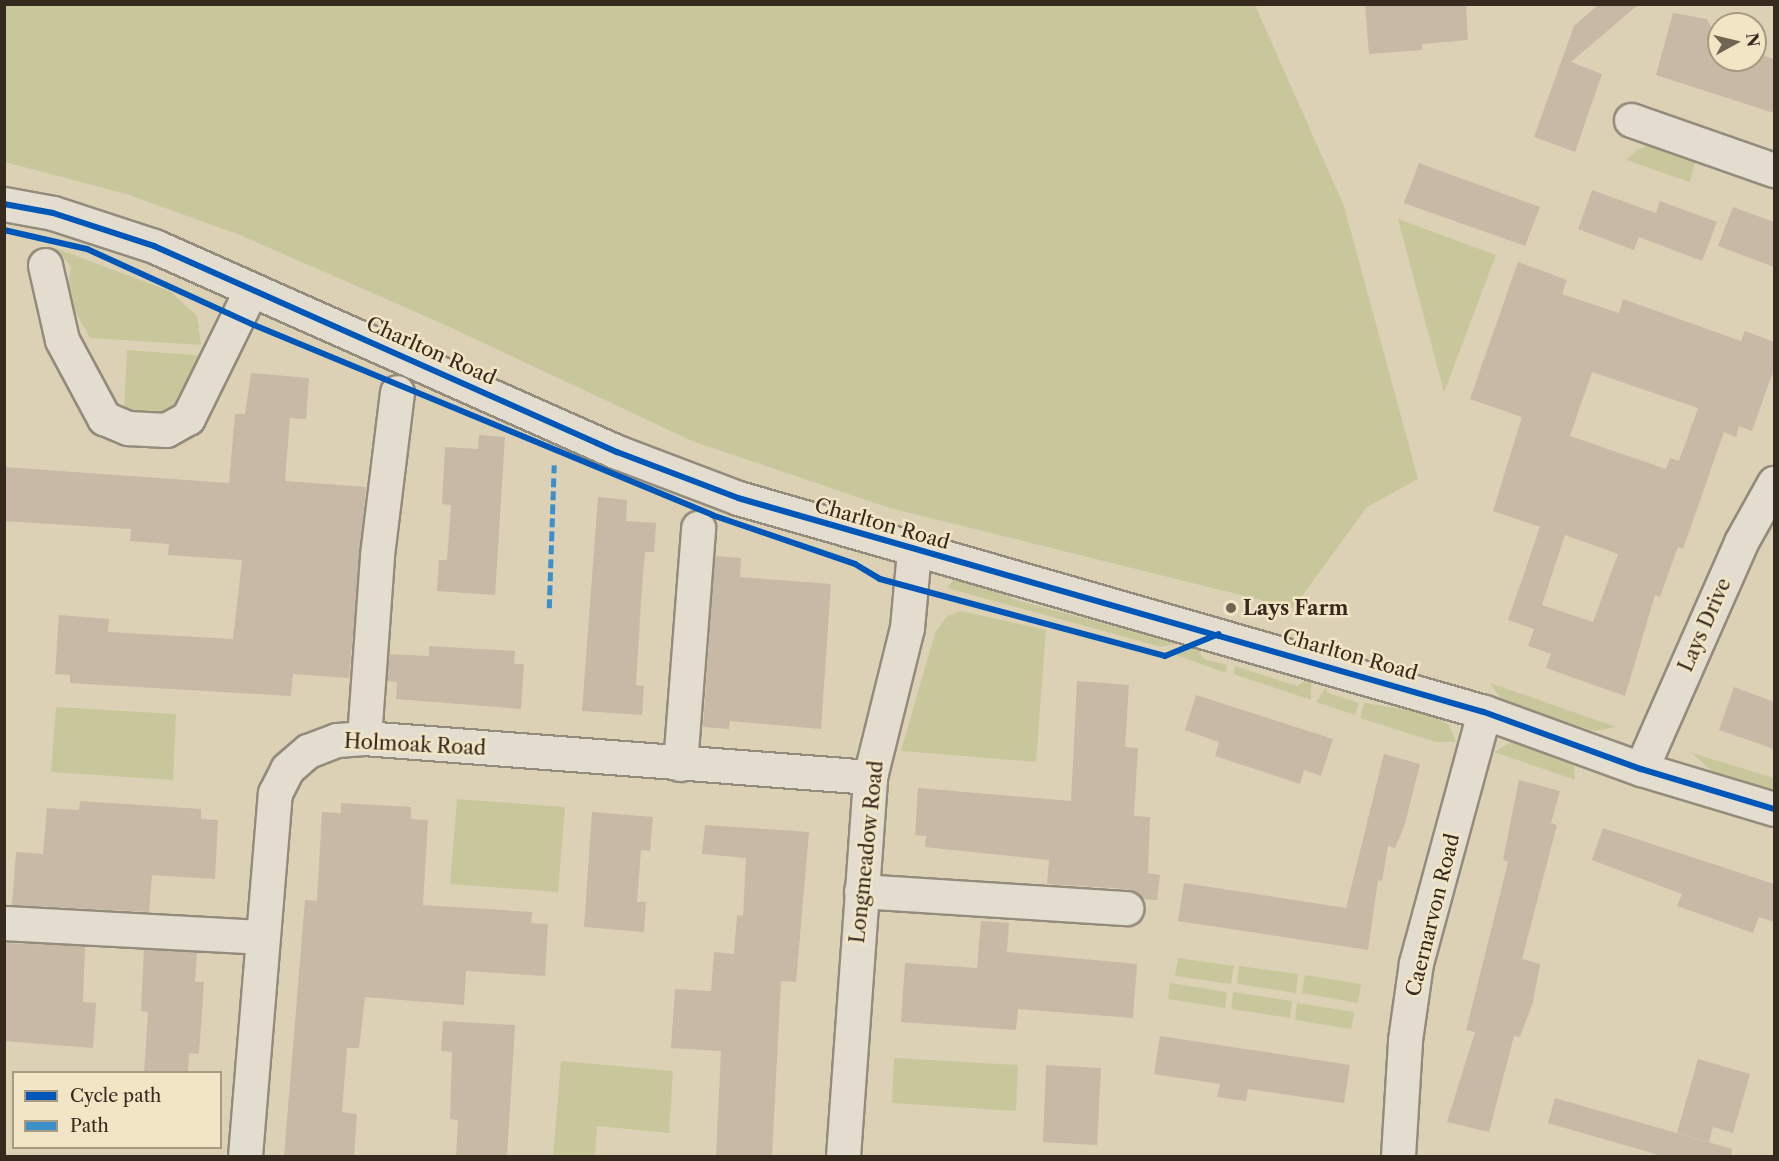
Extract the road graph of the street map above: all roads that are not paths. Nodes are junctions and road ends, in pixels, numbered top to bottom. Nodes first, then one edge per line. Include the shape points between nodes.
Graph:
1 (1631, 120) dead end
2 (1774, 170) edge
3 (4, 204) edge
4 (45, 265) dead end
5 (251, 290) junction
6 (397, 392) dead end
7 (1774, 483) edge
8 (698, 528) dead end
9 (914, 550) junction
10 (1484, 712) junction
11 (364, 738) junction
12 (680, 764) junction
13 (1641, 769) junction
14 (870, 777) junction
15 (1774, 809) edge
16 (861, 891) junction
17 (1126, 908) dead end
18 (4, 923) edge
19 (263, 938) junction
20 (245, 1156) edge
21 (843, 1156) edge
22 (1398, 1156) edge

1 - 2 street
3 - 5 street, Charlton Road via 53,213 154,246
4 - 5 street via 62,340 104,418 128,428 166,430 188,418
5 - 9 street, Charlton Road via 617,452 738,498
6 - 11 street via 377,555
7 - 13 street, Lays Drive via 1741,542
8 - 12 street
9 - 10 street, Charlton Road
9 - 14 street, Longmeadow Road via 907,628
10 - 13 street, Charlton Road
10 - 22 street, Caernarvon Road via 1416,963 1405,1040
11 - 12 street, Holmoak Road
11 - 19 street, Holmoak Road via 337,740 308,751 287,769 275,794
12 - 14 street, Holmoak Road
13 - 15 street, Charlton Road
14 - 16 street, Longmeadow Road
16 - 17 street
16 - 21 street, Longmeadow Road
18 - 19 street
19 - 20 street, Holmoak Road

